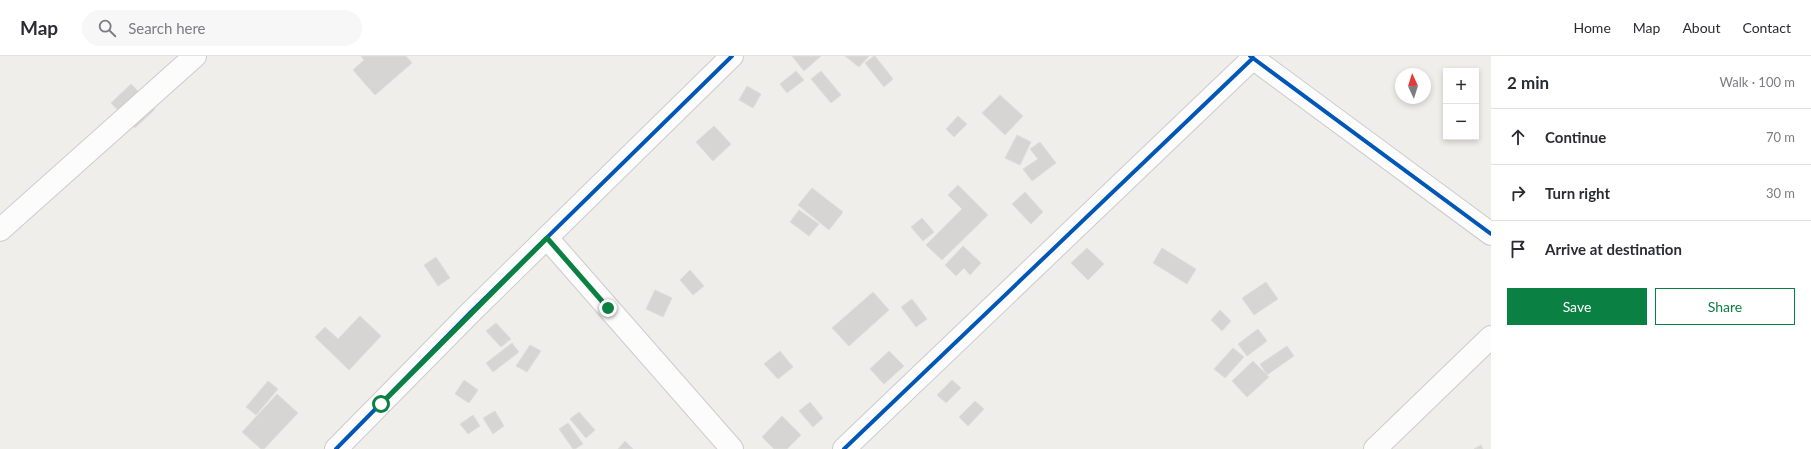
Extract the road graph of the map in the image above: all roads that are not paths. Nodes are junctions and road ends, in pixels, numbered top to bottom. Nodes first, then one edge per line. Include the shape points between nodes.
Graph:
1 (196, 56) edge
2 (732, 56) edge
3 (1252, 57) edge
4 (0, 230) edge
5 (1491, 234) edge
6 (547, 238) junction
7 (1491, 337) edge
8 (336, 449) edge
9 (732, 449) edge
10 (844, 449) edge
11 (1375, 449) edge

1 - 4 street
2 - 6 street
3 - 5 street
3 - 10 street
6 - 8 street
6 - 9 street
7 - 11 street

